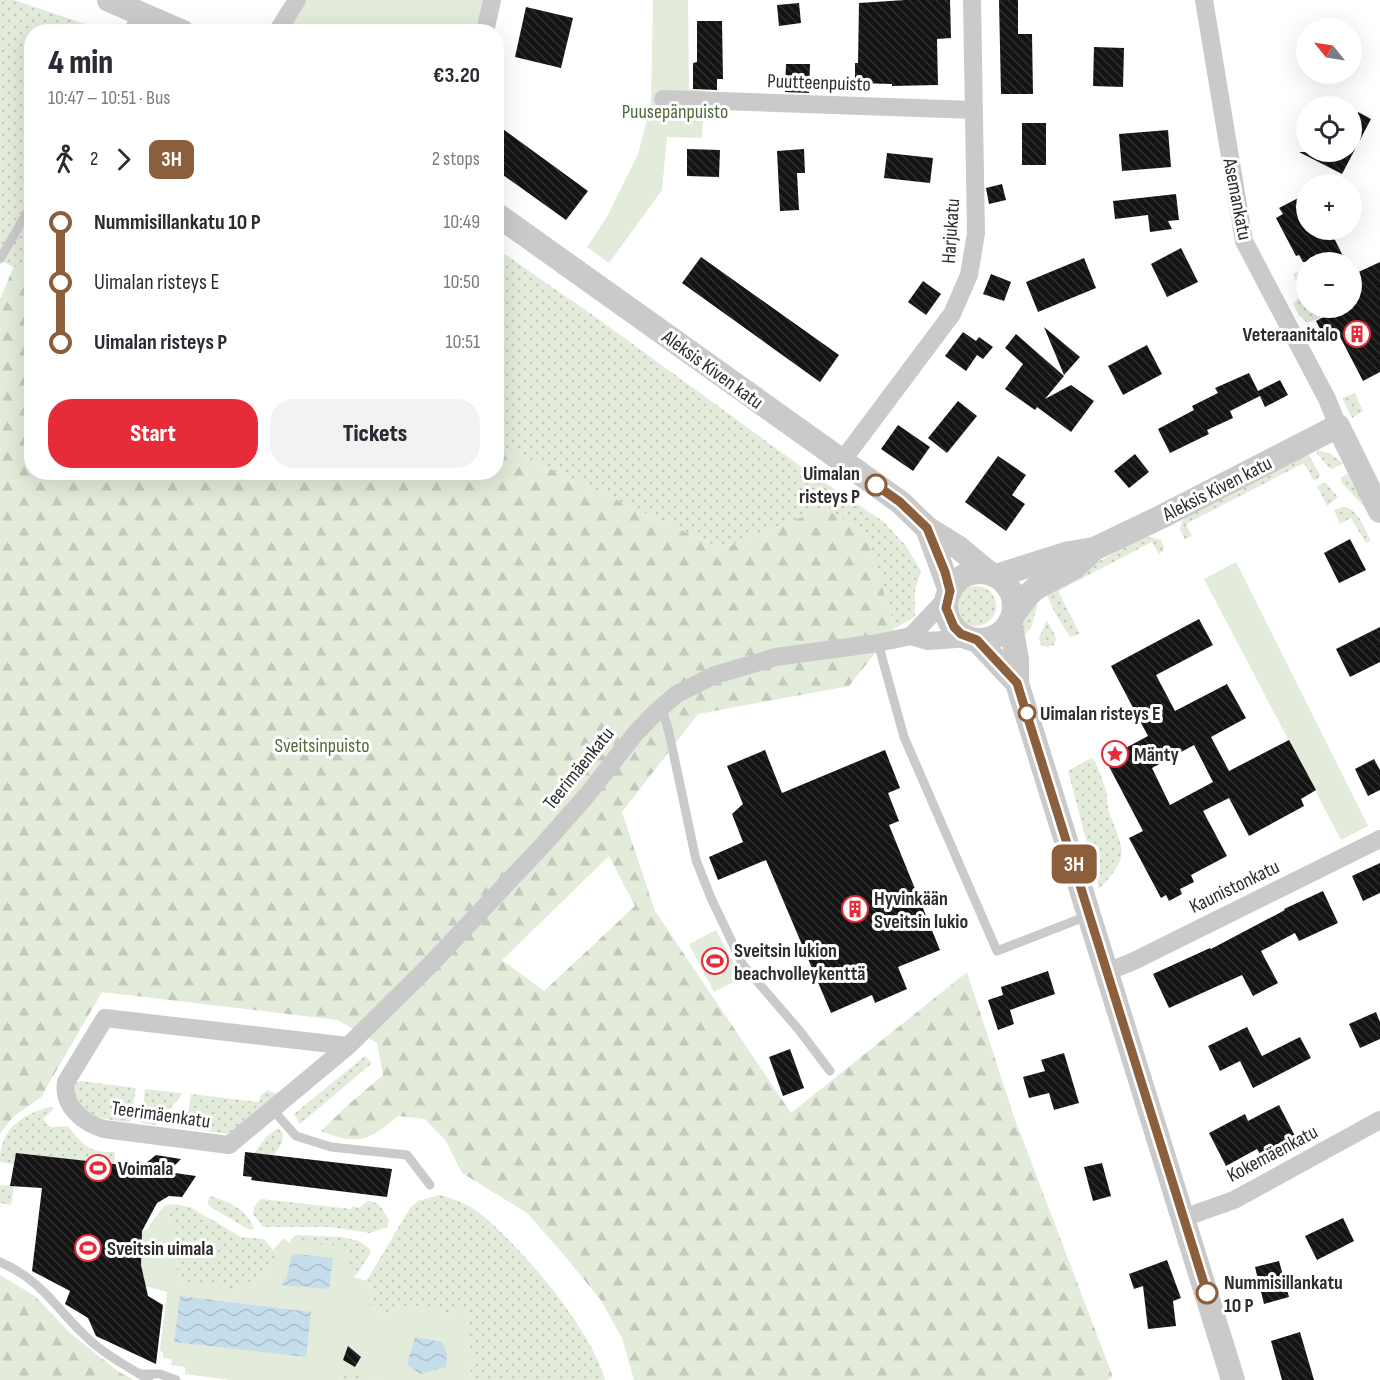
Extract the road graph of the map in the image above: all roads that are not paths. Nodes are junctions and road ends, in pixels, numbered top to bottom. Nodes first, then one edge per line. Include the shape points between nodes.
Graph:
1 (109, 0) edge
2 (297, 0) edge
3 (492, 0) edge
4 (972, 0) edge
5 (1204, 0) edge
6 (133, 21) edge
7 (282, 24) edge
8 (487, 24) edge
9 (663, 99) dead end
10 (974, 110) junction
11 (24, 218) edge
12 (504, 220) edge
13 (0, 259) edge
14 (1338, 426) junction
15 (842, 462) junction
16 (1380, 511) edge
17 (927, 528) junction
18 (1094, 549) junction
19 (993, 575) junction
20 (949, 595) junction
21 (1011, 619) junction
22 (910, 636) junction
23 (974, 639) junction
24 (878, 643) junction
25 (1017, 683) junction
26 (661, 708) junction
27 (1380, 839) edge
28 (1089, 915) junction
29 (1107, 972) junction
30 (348, 1046) junction
31 (830, 1071) dead end
32 (273, 1110) junction
33 (1380, 1120) edge
34 (430, 1185) dead end
35 (1183, 1218) junction
36 (0, 1262) edge
37 (140, 1374) junction
38 (149, 1380) edge
39 (176, 1380) edge
40 (1233, 1380) edge

1 - 6 street
2 - 7 street
3 - 8 street
4 - 10 street, Harjukatu
5 - 14 street, Asemankatu via 1244,241
9 - 10 street, Puutteenpuisto
10 - 15 street, Harjukatu via 976,233 969,275 952,314
11 - 13 lane
12 - 15 street, Aleksis Kiven katu
14 - 16 street, Asemankatu
14 - 18 street, Aleksis Kiven katu
15 - 17 street, Aleksis Kiven katu via 900,502
17 - 19 street, Aleksis Kiven katu
17 - 20 street, Aleksis Kiven katu via 945,572
18 - 19 street, Aleksis Kiven katu
18 - 21 street, Aleksis Kiven katu via 1075,567 1036,588
19 - 20 street via 980,572 962,577
19 - 21 street via 1011,593
20 - 22 street
20 - 23 street via 949,618 961,634
21 - 23 street via 996,636
21 - 25 street
22 - 23 street, Teerimäenkatu via 928,641
22 - 24 street, Teerimäenkatu
23 - 25 street
24 - 26 street, Teerimäenkatu via 743,665 677,694
24 - 28 lane via 904,737 997,951
25 - 28 street
26 - 30 street, Teerimäenkatu via 542,846
26 - 31 lane via 696,860 711,898 743,965
27 - 29 street, Kaunistonkatu
28 - 29 street
29 - 35 street
30 - 32 street, Teerimäenkatu
30 - 32 street, Teerimäenkatu via 105,1018 66,1082 65,1090 73,1109 91,1126 229,1145
32 - 34 lane via 296,1136 331,1147 407,1155
33 - 35 street, Kokemäenkatu via 1234,1200
35 - 40 street
36 - 37 lane via 42,1288 97,1347
37 - 38 lane
37 - 39 lane via 160,1374

